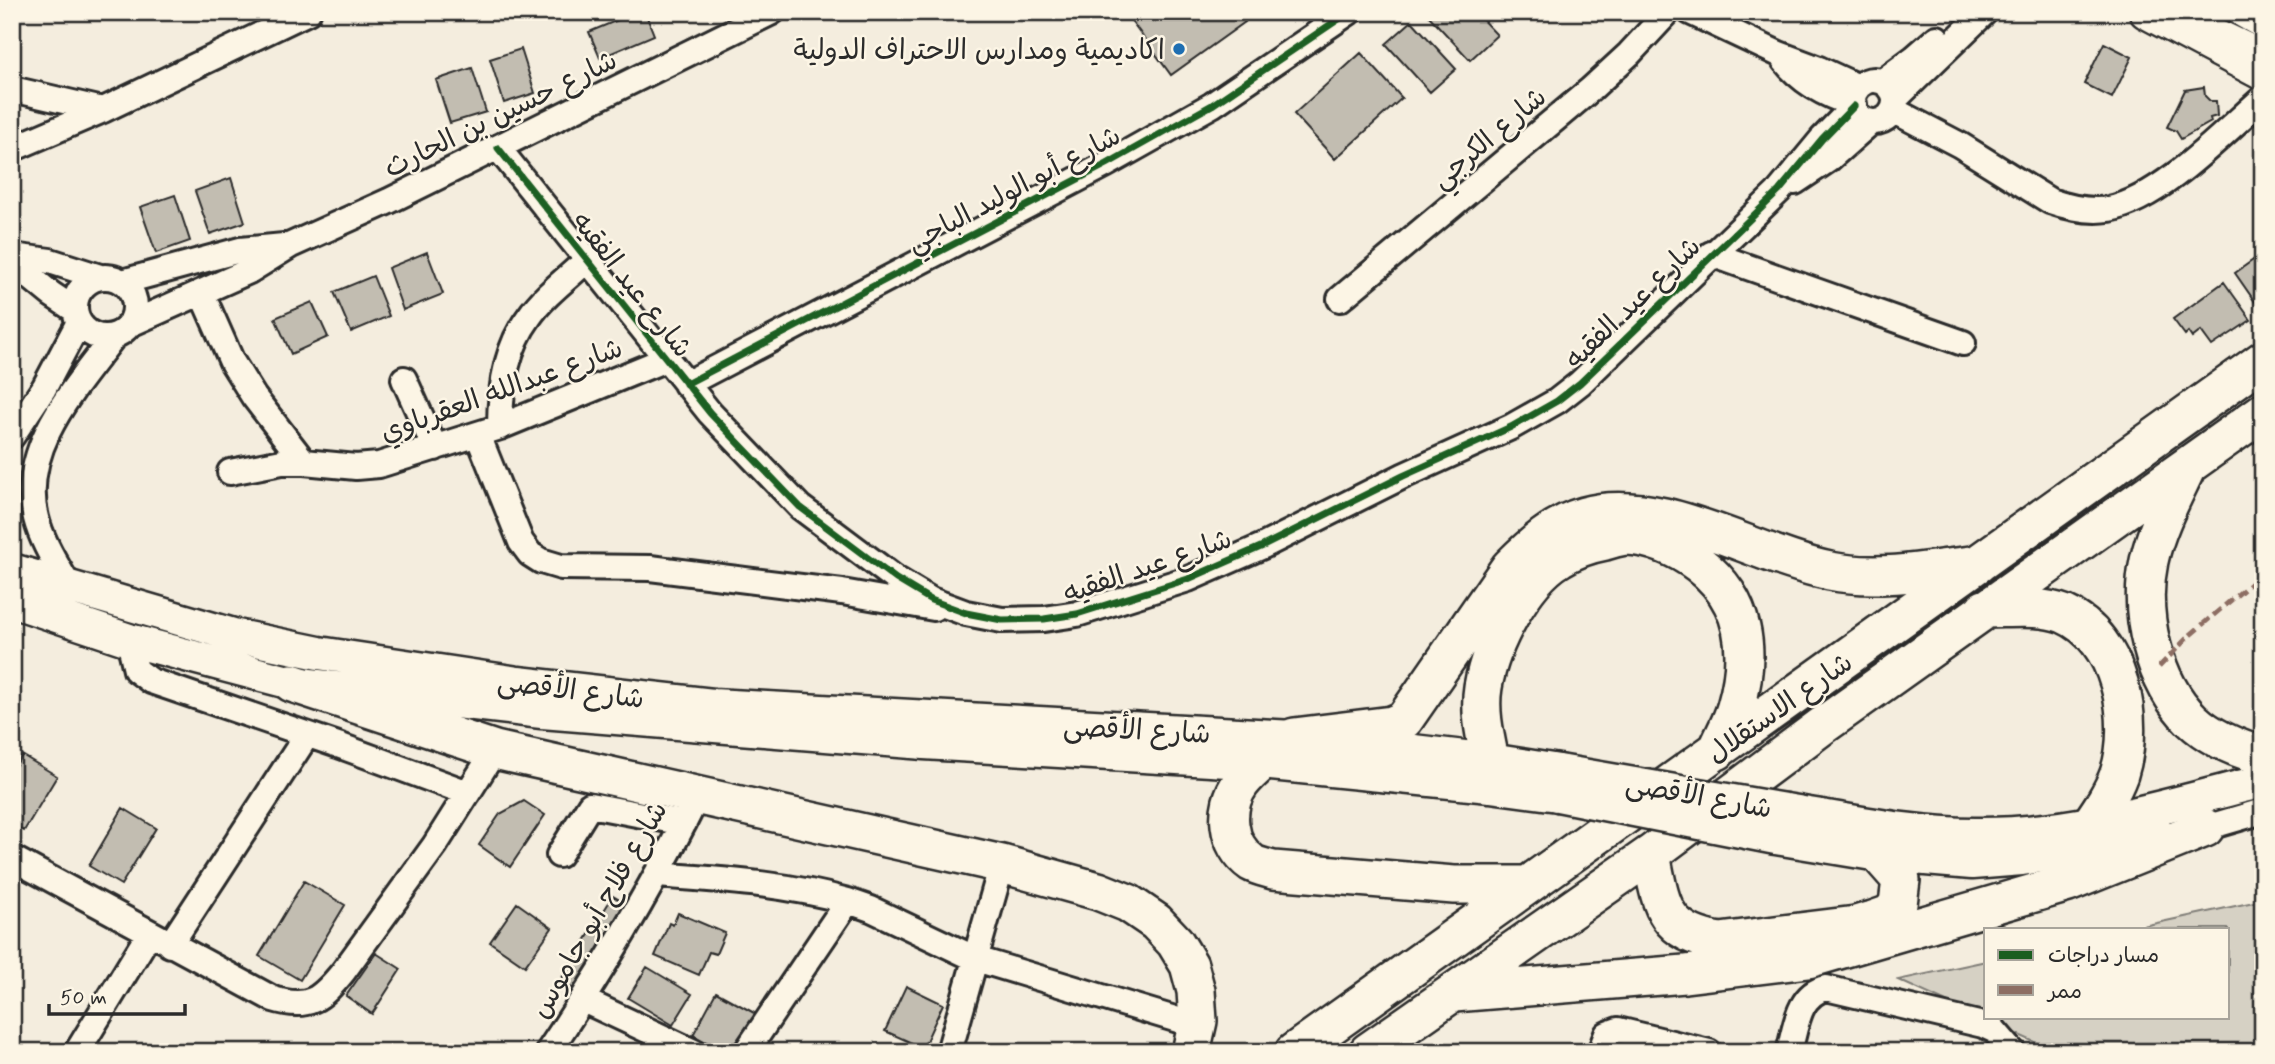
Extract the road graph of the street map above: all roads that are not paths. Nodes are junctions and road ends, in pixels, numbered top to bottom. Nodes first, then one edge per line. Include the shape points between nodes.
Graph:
1 (308, 12) edge
2 (772, 12) edge
3 (1349, 12) edge
4 (1668, 12) edge
5 (1690, 12) edge
6 (2146, 12) edge
7 (2177, 12) edge
8 (2200, 12) edge
9 (2245, 12) edge
10 (1968, 18) edge
11 (2263, 22) edge
12 (2263, 41) edge
13 (2263, 53) edge
14 (2263, 74) edge
15 (12, 89) edge
16 (1890, 97) junction
17 (2263, 98) edge
18 (1859, 105) junction
19 (103, 110) junction
20 (498, 148) junction
21 (12, 149) edge
22 (291, 245) junction
23 (1712, 254) junction
24 (12, 256) edge
25 (588, 259) junction
26 (12, 262) edge
27 (111, 280) junction
28 (202, 294) junction
29 (1340, 299) dead end
30 (77, 316) junction
31 (121, 331) junction
32 (1963, 343) dead end
33 (666, 359) junction
34 (2263, 360) edge
35 (404, 379) dead end
36 (686, 384) junction
37 (2263, 412) edge
38 (489, 431) junction
39 (12, 436) edge
40 (435, 448) junction
41 (304, 461) junction
42 (2188, 465) junction
43 (230, 472) dead end
44 (32, 499) junction
45 (12, 517) edge
46 (1983, 564) junction
47 (12, 570) edge
48 (69, 587) junction
49 (12, 601) edge
50 (1984, 609) junction
51 (966, 613) junction
52 (129, 640) junction
53 (292, 682) junction
54 (307, 734) junction
55 (1294, 737) junction
56 (495, 750) junction
57 (1717, 751) junction
58 (2263, 756) edge
59 (1490, 760) junction
60 (1261, 762) junction
61 (2263, 780) edge
62 (1558, 783) junction
63 (468, 793) junction
64 (691, 809) junction
65 (2263, 811) edge
66 (1780, 824) junction
67 (2090, 825) junction
68 (2204, 828) junction
69 (1651, 854) junction
70 (559, 855) dead end
71 (1879, 855) junction
72 (12, 858) edge
73 (1002, 864) junction
74 (656, 875) junction
75 (1526, 885) junction
76 (848, 901) junction
77 (159, 939) junction
78 (975, 959) junction
79 (1453, 993) junction
80 (583, 1000) junction
81 (1195, 1039) edge
82 (2008, 1050) edge
83 (77, 1052) edge
84 (548, 1052) edge
85 (694, 1052) edge
86 (746, 1052) edge
87 (949, 1052) edge
88 (1294, 1052) edge
89 (1368, 1052) edge
90 (1600, 1052) edge
91 (1709, 1052) edge
92 (1789, 1052) edge

1 - 19 street
2 - 20 street, شارع حسين بن الحارث
3 - 36 street, شارع أبو الوليد الباجي via 1212,105 1107,164
4 - 29 street, شارع الكرجي via 1590,90
5 - 18 street via 1819,69
6 - 14 main road
7 - 13 street
8 - 12 street
9 - 11 main road
10 - 16 street via 1929,45
15 - 19 street
16 - 17 street via 2050,201 2094,210 2123,205 2150,192
16 - 18 street, شارع عيد الفقيه via 1885,120
16 - 18 street via 1869,80
18 - 23 street, شارع عيد الفقيه via 1815,147 1780,191
19 - 21 street
20 - 22 street, شارع حسين بن الحارث
20 - 25 street, شارع عيد الفقيه
22 - 27 street, شارع حسين بن الحارث via 240,250
22 - 28 street, شارع حسين بن الحارث
23 - 32 street
23 - 51 street, شارع عيد الفقيه via 1580,383 1557,401 1494,435 1188,579 1055,618 1002,620
24 - 27 street via 50,261
25 - 33 street, شارع عيد الفقيه
25 - 38 street via 530,315 516,339
26 - 30 street
27 - 30 street via 89,281 81,289
27 - 31 street via 129,289 133,298 133,317
28 - 31 street, شارع حسين بن الحارث
28 - 41 street via 232,362
30 - 31 street via 88,332 100,337
30 - 39 street via 44,388
31 - 44 street, شارع حسين بن الحارث via 60,410 33,475
33 - 36 street, شارع عيد الفقيه
33 - 38 street, شارع عبدالله العقرباوي
34 - 46 highway, شارع الاستقلال
35 - 40 street
36 - 51 street, شارع عيد الفقيه via 800,507 895,579
37 - 42 highway, شارع الاستقلال
38 - 40 street, شارع عبدالله العقرباوي
38 - 51 street via 521,542 541,561 561,567 685,572
40 - 41 street, شارع عبدالله العقرباوي via 379,465
41 - 43 street, شارع عبدالله العقرباوي
42 - 50 highway, شارع الاستقلال
42 - 58 highway via 2149,561 2146,600 2150,635 2159,667 2193,720 2219,739
44 - 45 street
44 - 48 street, شارع حسين بن الحارث via 46,545
46 - 55 highway via 1860,575 1818,568 1662,517 1612,511 1583,516 1556,529 1510,567 1404,720
46 - 57 highway, شارع الاستقلال
47 - 48 main road, شارع الأقصى
48 - 55 main road, شارع الأقصى via 251,639 518,683 713,705
49 - 52 main road, شارع الأقصى
50 - 67 highway via 2064,614 2088,631 2116,670 2125,705 2123,750 2108,799
50 - 69 highway, شارع الاستقلال
52 - 53 main road, شارع الأقصى
52 - 54 street via 136,670 151,681
53 - 56 highway
53 - 60 main road, شارع الأقصى via 569,715 924,743
54 - 63 street
54 - 77 street
55 - 59 main road, شارع الأقصى
56 - 63 street
56 - 64 highway
57 - 59 highway via 1736,707 1743,671 1744,635 1730,596 1688,555 1660,542 1626,536 1589,544 1558,558 1508,617 1483,688 1482,724
57 - 75 highway, شارع الاستقلال
59 - 62 main road, شارع الأقصى
60 - 62 main road, شارع الأقصى
60 - 75 highway via 1240,783 1229,815 1231,836 1253,864 1273,870 1454,885
61 - 67 main road, شارع الأقصى
62 - 66 main road, شارع الأقصى, bridge
63 - 77 street via 328,991 309,1002 289,1004 273,999
64 - 70 street via 590,805
64 - 73 highway
64 - 74 street, شارع فلاح أبو جاموس
65 - 68 street, شارع الأقصى
66 - 67 main road, شارع الأقصى via 1980,834
66 - 71 main road, شارع الأقصى
68 - 71 main road, شارع الأقصى via 2010,860 1952,863
68 - 79 highway via 2068,883 1808,959
69 - 71 highway via 1662,905 1674,923 1695,936 1720,942 1856,925 1890,914 1898,904 1901,880
69 - 79 highway, شارع الاستقلال
72 - 77 street
73 - 78 street
73 - 81 highway via 1098,891 1128,903 1156,922 1189,965 1196,991
74 - 76 street via 776,885
74 - 80 street, شارع فلاح أبو جاموس
75 - 88 highway, شارع الاستقلال
76 - 78 street
76 - 86 street
77 - 83 street
78 - 81 street
78 - 87 street
79 - 89 highway, شارع الاستقلال
80 - 84 street, شارع فلاح أبو جاموس
80 - 85 street
82 - 92 street via 1994,1030 1983,1025 1826,988 1805,1000
90 - 91 street via 1607,1034 1618,1030

